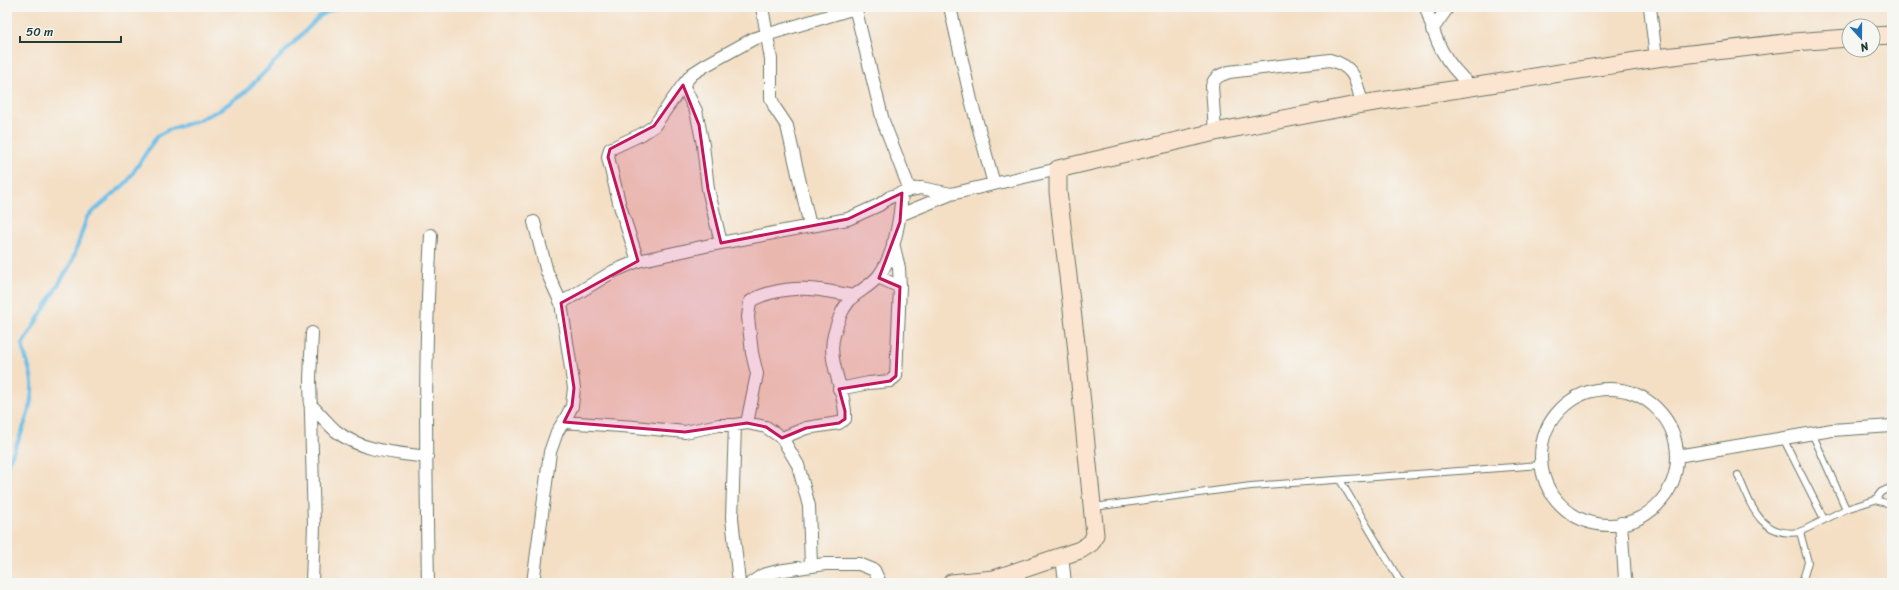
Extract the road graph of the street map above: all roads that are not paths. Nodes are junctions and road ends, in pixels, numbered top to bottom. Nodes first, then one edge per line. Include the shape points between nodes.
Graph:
1 (762, 7) edge
2 (950, 7) edge
3 (1426, 7) edge
4 (1448, 7) edge
5 (1650, 7) edge
6 (855, 8) edge
7 (1432, 30) junction
8 (767, 35) junction
9 (1892, 35) edge
10 (1881, 36) edge
11 (1841, 39) edge
12 (1656, 58) junction
13 (683, 84) junction
14 (1472, 87) junction
15 (1362, 104) junction
16 (1215, 132) junction
17 (1058, 169) junction
18 (994, 184) junction
19 (906, 191) junction
20 (951, 194) junction
21 (900, 215) junction
22 (534, 222) dead end
23 (810, 226) junction
24 (430, 235) dead end
25 (721, 243) junction
26 (893, 243) junction
27 (638, 261) junction
28 (878, 277) junction
29 (900, 288) junction
30 (854, 296) junction
31 (561, 303) junction
32 (312, 333) dead end
33 (839, 389) junction
34 (310, 404) junction
35 (564, 422) junction
36 (748, 423) junction
37 (735, 426) junction
38 (1892, 426) edge
39 (1812, 433) junction
40 (782, 438) junction
41 (1783, 438) junction
42 (1677, 456) junction
43 (427, 457) junction
44 (1541, 465) junction
45 (1738, 475) dead end
46 (1340, 480) junction
47 (1892, 487) edge
48 (1875, 500) junction
49 (1892, 502) edge
50 (1092, 507) junction
51 (1846, 509) junction
52 (1824, 519) junction
53 (1621, 523) junction
54 (1800, 532) junction
55 (1062, 556) junction
56 (811, 566) junction
57 (763, 579) edge
58 (312, 583) edge
59 (428, 583) edge
60 (533, 583) edge
61 (739, 583) edge
62 (751, 583) edge
63 (880, 583) edge
64 (951, 583) edge
65 (1065, 583) edge
66 (1401, 583) edge
67 (1627, 583) edge
68 (1802, 583) edge

1 - 8 street
2 - 18 street via 971,100
3 - 7 street
4 - 7 street
5 - 12 street
6 - 8 street
6 - 19 street via 883,121
7 - 14 street via 1454,71
8 - 13 street via 753,39 706,65
8 - 23 street via 771,59 771,98 787,126
9 - 10 street
11 - 12 street
12 - 14 street
13 - 25 street via 696,111 708,190
13 - 27 street via 654,126 610,149 608,157 620,206
14 - 15 street
15 - 16 street
15 - 16 street via 1356,80 1351,72 1342,63 1330,60 1228,72 1218,76 1212,86
16 - 17 street
17 - 18 street
17 - 50 street via 1058,192
18 - 20 street
19 - 20 street via 921,188
19 - 21 street
19 - 23 street via 854,217
20 - 21 street
21 - 26 street
22 - 31 street via 547,272
23 - 25 street
24 - 43 street
25 - 27 street
26 - 28 street
26 - 29 street
27 - 31 street via 614,271
28 - 29 street
28 - 30 street
29 - 33 street via 896,376 890,381
30 - 33 street via 843,310 833,337 833,360
30 - 36 street via 821,289 789,288 750,302 749,324 757,374
31 - 35 street via 574,388 572,406
32 - 34 street
33 - 40 street via 845,418 839,423 806,428
34 - 43 street via 337,431 355,442 378,450
34 - 58 street via 314,526
35 - 37 street via 686,432 719,425
35 - 60 street via 557,432 550,452
36 - 37 street
36 - 40 street via 766,427
37 - 61 street via 732,518
38 - 39 street
39 - 41 street
39 - 51 lane
40 - 56 street via 798,466 810,506
41 - 42 street
41 - 52 lane
42 - 44 street via 1673,433 1668,422 1656,409 1632,393 1608,389 1596,390 1574,399 1556,414 1545,434
42 - 53 street via 1673,479 1661,500 1643,515
43 - 59 street
44 - 46 lane
44 - 53 street via 1550,492 1565,509 1575,516 1597,524
45 - 54 lane via 1759,519 1783,532
46 - 50 lane via 1252,486
46 - 66 lane
47 - 48 lane via 1881,492
48 - 49 lane
48 - 51 lane
50 - 55 street via 1095,535 1091,543
51 - 52 lane
52 - 54 lane
53 - 67 street
54 - 68 lane via 1808,554
55 - 64 street via 994,579
55 - 65 street
56 - 57 street
56 - 63 street via 859,564 874,570
57 - 62 street

